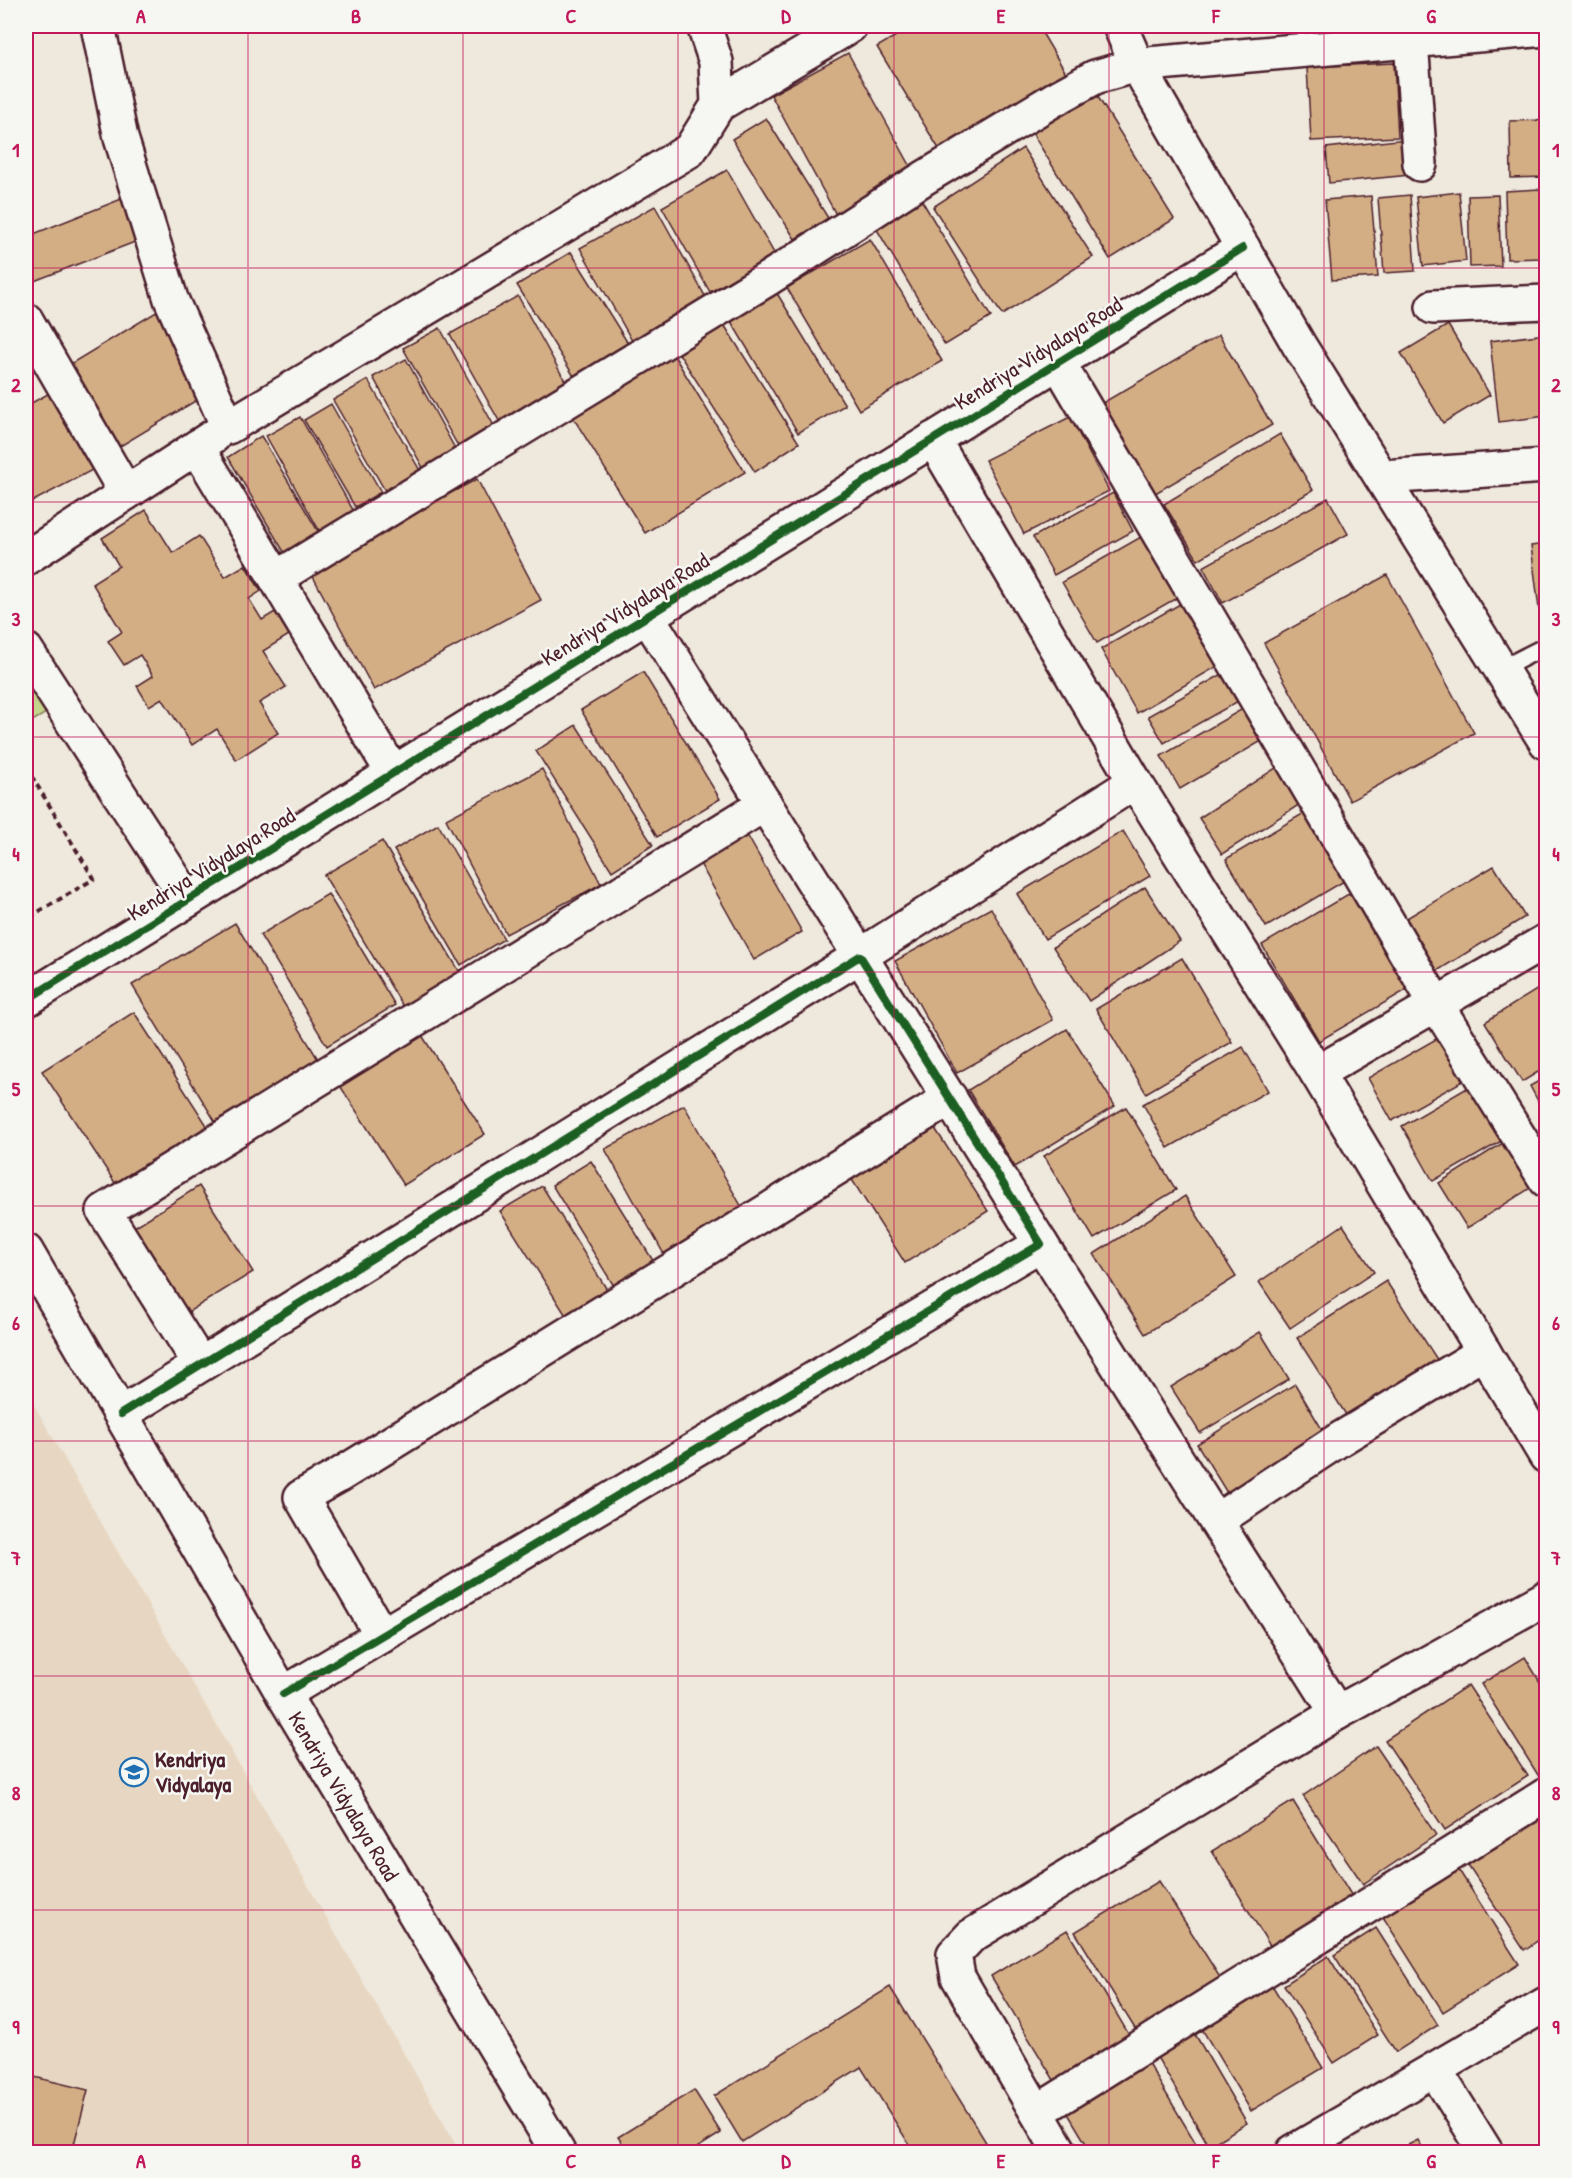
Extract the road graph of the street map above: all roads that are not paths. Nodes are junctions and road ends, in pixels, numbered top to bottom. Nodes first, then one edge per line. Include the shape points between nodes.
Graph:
1 (98, 26) edge
2 (704, 26) edge
3 (850, 26) edge
4 (1120, 26) edge
5 (1546, 29) edge
6 (1411, 41) junction
7 (1137, 65) junction
8 (718, 105) junction
9 (1420, 164) dead end
10 (1243, 248) junction
11 (1546, 302) edge
12 (1433, 307) dead end
13 (26, 320) edge
14 (1058, 362) junction
15 (228, 427) junction
16 (933, 439) junction
17 (197, 447) junction
18 (1546, 466) edge
19 (1382, 477) junction
20 (126, 493) junction
21 (26, 558) edge
22 (276, 578) junction
23 (647, 616) junction
24 (1546, 646) edge
25 (26, 650) edge
26 (1501, 669) junction
27 (1546, 741) edge
28 (393, 773) junction
29 (1135, 782) junction
30 (765, 804) junction
31 (188, 900) junction
32 (1546, 941) edge
33 (860, 956) junction
34 (26, 1000) edge
35 (1436, 1004) junction
36 (1317, 1072) junction
37 (950, 1098) junction
38 (1546, 1180) edge
39 (1041, 1244) junction
40 (26, 1251) edge
41 (1484, 1352) junction
42 (200, 1364) junction
43 (121, 1414) junction
44 (1546, 1456) edge
45 (1216, 1521) junction
46 (1546, 1598) edge
47 (382, 1636) junction
48 (283, 1694) junction
49 (1337, 1713) junction
50 (1546, 1795) edge
51 (1546, 2004) edge
52 (1435, 2070) junction
53 (1037, 2112) junction
54 (558, 2152) edge
55 (1060, 2152) edge
56 (1293, 2152) edge
57 (1486, 2152) edge

1 - 15 street via 122,138 171,299
2 - 8 street via 716,62
3 - 8 street
4 - 7 street
5 - 6 street
6 - 7 street
6 - 9 street
7 - 10 street
7 - 22 street via 1095,77 1053,100
8 - 15 street via 690,150
10 - 14 street, Kendriya Vidyalaya Road
10 - 19 street
11 - 12 street
13 - 20 street
14 - 16 street, Kendriya Vidyalaya Road
14 - 35 street
15 - 17 street
16 - 23 street, Kendriya Vidyalaya Road
16 - 29 street
17 - 20 street
17 - 22 street
18 - 19 street
19 - 26 street
20 - 21 street
22 - 28 street
23 - 28 street, Kendriya Vidyalaya Road
23 - 30 street
24 - 26 lane
25 - 31 street
26 - 27 street
28 - 31 street, Kendriya Vidyalaya Road
29 - 33 street
29 - 36 street
30 - 33 street
30 - 42 street via 104,1211
31 - 34 street, Kendriya Vidyalaya Road
32 - 35 street
33 - 37 street
33 - 42 street
35 - 36 street
35 - 38 street
36 - 41 street
37 - 39 street
37 - 47 street via 301,1497
39 - 45 street
39 - 47 street
40 - 43 street, Kendriya Vidyalaya Road
41 - 44 street
41 - 45 street
42 - 43 street
43 - 48 street, Kendriya Vidyalaya Road
45 - 49 street
46 - 49 street
47 - 48 street
48 - 54 street, Kendriya Vidyalaya Road
49 - 53 street via 971,1936 954,1954 958,1977
50 - 53 street
51 - 52 street
52 - 56 street
52 - 57 street
53 - 55 street

